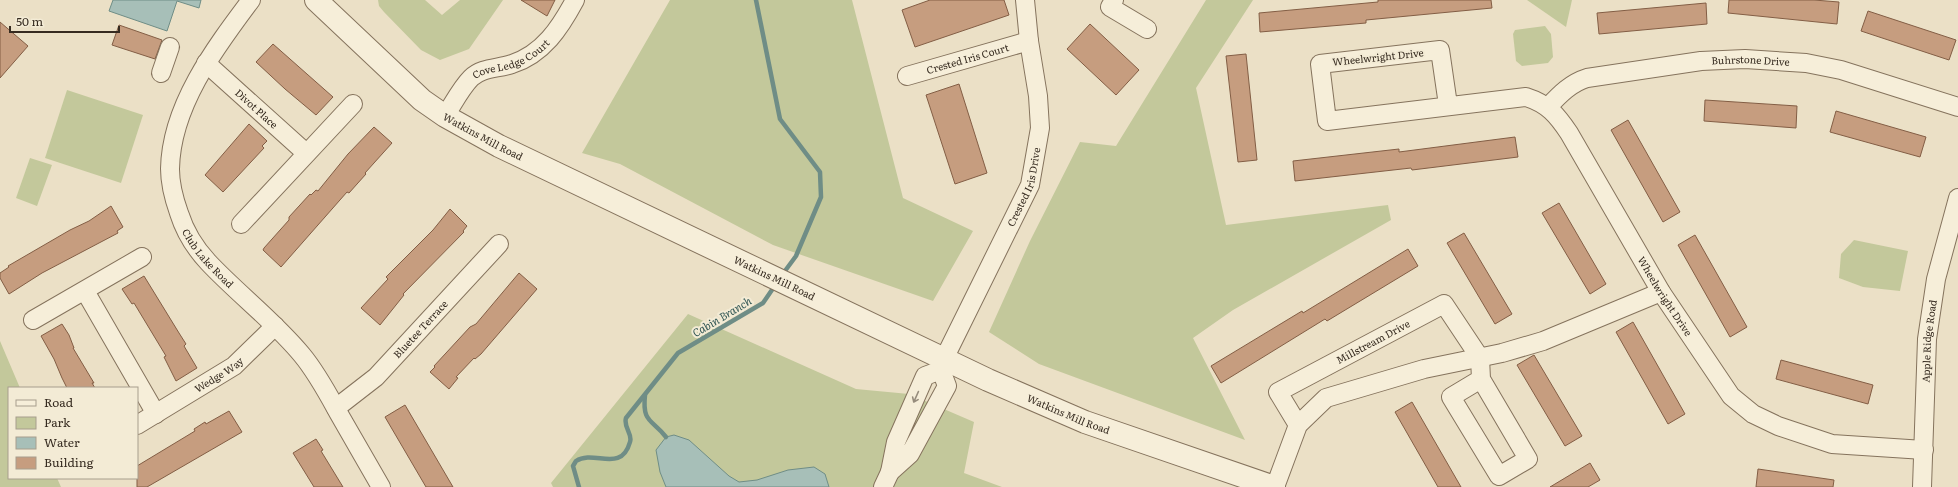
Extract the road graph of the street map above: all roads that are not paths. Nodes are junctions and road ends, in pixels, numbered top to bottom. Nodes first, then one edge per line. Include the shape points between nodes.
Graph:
1 (251, 0) edge
2 (316, 0) edge
3 (575, 0) edge
4 (1025, 0) edge
5 (1114, 0) edge
6 (1147, 29) dead end
7 (1029, 41) junction
8 (170, 47) dead end
9 (206, 63) junction
10 (161, 73) dead end
11 (907, 76) dead end
12 (353, 104) dead end
13 (1448, 105) junction
14 (1548, 107) junction
15 (1958, 107) edge
16 (445, 116) junction
17 (306, 153) junction
18 (1958, 198) edge
19 (241, 224) dead end
20 (499, 244) dead end
21 (142, 257) dead end
22 (85, 291) junction
23 (1661, 292) junction
24 (33, 320) dead end
25 (275, 326) junction
26 (1480, 358) junction
27 (942, 365) junction
28 (1481, 379) junction
29 (336, 408) junction
30 (156, 414) junction
31 (138, 424) edge
32 (1298, 425) junction
33 (1924, 450) junction
34 (887, 480) edge
35 (381, 487) edge
36 (1274, 487) edge
37 (1922, 487) edge

1 - 9 street, Club Lake Road
2 - 16 street, Watkins Mill Road via 405,86
3 - 16 street, Cove Ledge Court via 563,22 539,50 516,62 482,71 471,78
4 - 7 street, Crested Iris Drive
5 - 6 street via 1110,7
7 - 11 street, Crested Iris Court
7 - 27 street, Crested Iris Drive via 1038,96 1040,128 1030,185
8 - 10 street
9 - 17 street, Divot Place
9 - 25 street, Club Lake Road via 182,112 176,134 170,168 175,202 188,236 207,262
12 - 17 street
13 - 13 street, Wheelwright Drive via 1327,121 1320,64 1440,50
13 - 14 street, Wheelwright Drive via 1526,97
14 - 15 street, Buhrstone Drive via 1563,91 1579,80 1587,78 1673,64 1745,59 1806,63 1841,70
14 - 23 street, Wheelwright Drive via 1556,113 1569,133
16 - 27 street, Watkins Mill Road via 499,146 813,296
17 - 19 street
18 - 33 street, Apple Ridge Road via 1936,279 1930,320 1926,363
20 - 29 street, Bluetee Terrace via 385,368
21 - 22 street
22 - 24 street
22 - 30 street
23 - 26 street via 1543,341
23 - 33 street, Wheelwright Drive via 1731,396 1753,414 1778,426 1832,444
25 - 29 street, Club Lake Road via 310,365
25 - 30 street, Wedge Way via 234,366
26 - 28 street
26 - 32 street via 1424,369 1326,398
26 - 32 street, Millstream Drive via 1444,304 1278,392
27 - 34 street via 925,376 896,442
27 - 36 street, Watkins Mill Road via 1079,419
28 - 28 street via 1528,458 1499,476 1451,398
29 - 35 street, Club Lake Road
30 - 31 street, Wedge Way
32 - 36 street
33 - 37 street, Apple Ridge Road

